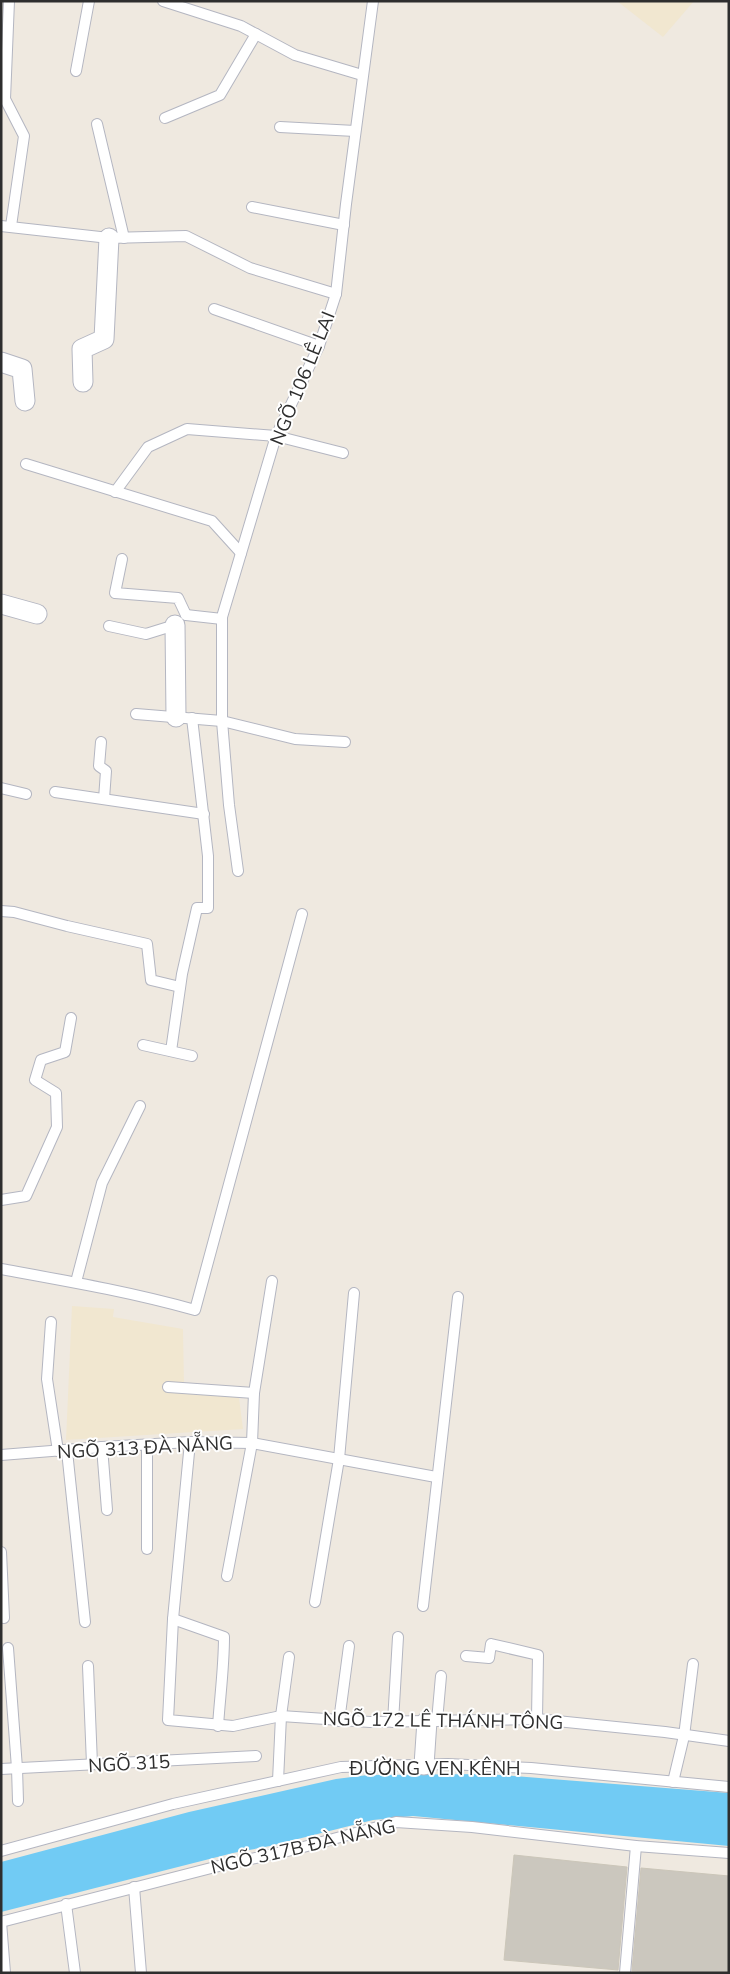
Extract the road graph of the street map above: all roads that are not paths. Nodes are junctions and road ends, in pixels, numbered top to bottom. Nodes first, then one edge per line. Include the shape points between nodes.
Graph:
1 (9, 1) edge
2 (89, 1) edge
3 (163, 1) edge
4 (373, 1) edge
5 (256, 34) junction
6 (76, 71) dead end
7 (362, 75) junction
8 (165, 118) dead end
9 (96, 124) dead end
10 (280, 127) dead end
11 (355, 131) junction
12 (252, 207) dead end
13 (344, 225) junction
14 (6, 226) edge
15 (116, 238) junction
16 (336, 294) junction
17 (214, 309) dead end
18 (319, 346) junction
19 (1, 362) edge
20 (83, 382) dead end
21 (25, 401) dead end
22 (276, 436) junction
23 (343, 452) dead end
24 (26, 464) dead end
25 (115, 492) junction
26 (242, 554) junction
27 (122, 559) dead end
28 (1, 604) edge
29 (37, 614) dead end
30 (222, 619) junction
31 (181, 620) junction
32 (109, 626) dead end
33 (136, 714) dead end
34 (184, 718) junction
35 (222, 720) junction
36 (101, 742) dead end
37 (344, 742) dead end
38 (1, 788) edge
39 (55, 792) dead end
40 (26, 794) dead end
41 (104, 799) junction
42 (204, 814) junction
43 (238, 871) dead end
44 (1, 911) edge
45 (302, 914) dead end
46 (180, 987) junction
47 (71, 1018) dead end
48 (143, 1045) dead end
49 (171, 1050) junction
50 (192, 1056) dead end
51 (140, 1106) dead end
52 (1, 1200) edge
53 (1, 1269) edge
54 (272, 1280) dead end
55 (76, 1282) junction
56 (354, 1293) dead end
57 (458, 1297) dead end
58 (51, 1322) dead end
59 (168, 1387) dead end
60 (254, 1393) junction
61 (190, 1442) junction
62 (252, 1443) junction
63 (147, 1445) junction
64 (102, 1447) junction
65 (62, 1451) junction
66 (1, 1455) edge
67 (339, 1459) junction
68 (436, 1477) junction
69 (107, 1510) dead end
70 (147, 1549) dead end
71 (1, 1552) edge
72 (226, 1576) dead end
73 (315, 1602) dead end
74 (422, 1606) dead end
75 (4, 1618) dead end
76 (174, 1619) junction
77 (85, 1622) dead end
78 (398, 1637) dead end
79 (349, 1646) dead end
80 (8, 1648) dead end
81 (466, 1656) dead end
82 (289, 1657) dead end
83 (693, 1664) dead end
84 (88, 1666) dead end
85 (441, 1676) dead end
86 (281, 1716) junction
87 (537, 1719) junction
88 (339, 1721) junction
89 (432, 1721) junction
90 (393, 1722) junction
91 (218, 1726) junction
92 (684, 1736) junction
93 (729, 1741) edge
94 (256, 1756) dead end
95 (92, 1764) junction
96 (424, 1765) junction
97 (1, 1768) edge
98 (17, 1768) junction
99 (278, 1781) junction
100 (673, 1782) junction
101 (729, 1787) edge
102 (18, 1801) dead end
103 (636, 1846) junction
104 (1, 1851) edge
105 (729, 1852) edge
106 (134, 1887) junction
107 (66, 1904) junction
108 (1, 1922) edge
109 (5, 1973) edge
110 (75, 1973) edge
111 (141, 1973) edge
112 (625, 1973) edge

1 - 14 lane via 5,99 24,136
2 - 6 lane
3 - 5 lane via 242,26
4 - 7 lane, NGÕ 106 LÊ LAI
5 - 7 lane via 295,55
5 - 8 lane via 220,95
7 - 11 lane, NGÕ 106 LÊ LAI
9 - 15 lane
10 - 11 lane
11 - 13 lane, NGÕ 106 LÊ LAI
12 - 13 lane
13 - 16 lane, NGÕ 106 LÊ LAI
14 - 15 lane
15 - 16 lane via 186,236 250,268
15 - 20 street via 104,339 82,348
16 - 18 lane, NGÕ 106 LÊ LAI
17 - 18 lane
18 - 22 lane, NGÕ 106 LÊ LAI
19 - 21 street via 22,369
22 - 23 lane
22 - 25 lane via 187,428 148,447
22 - 26 lane, NGÕ 106 LÊ LAI
24 - 25 lane
25 - 26 lane via 212,521
26 - 30 lane, NGÕ 106 LÊ LAI
27 - 31 lane via 115,593 178,598
28 - 29 street
30 - 31 lane
30 - 35 lane, NGÕ 106 LÊ LAI
31 - 32 lane via 146,634
31 - 34 street
33 - 34 lane
34 - 35 lane
34 - 42 lane
35 - 37 lane via 295,739
35 - 43 lane, NGÕ 106 LÊ LAI
36 - 41 lane via 99,766 106,771
38 - 40 lane
39 - 41 lane
41 - 42 lane
42 - 46 lane via 208,908 197,908
44 - 46 lane via 147,944 151,980
45 - 55 lane via 195,1310
46 - 49 lane
47 - 52 lane via 65,1052 41,1060 34,1080 56,1093 57,1127 26,1196
48 - 49 lane
49 - 50 lane
51 - 55 lane via 102,1183
53 - 55 lane
54 - 60 lane
56 - 67 lane
57 - 68 lane
58 - 65 lane via 47,1379
59 - 60 lane
60 - 62 lane
61 - 62 lane, NGÕ 313 ĐÀ NẴNG
61 - 63 lane, NGÕ 313 ĐÀ NẴNG
61 - 76 lane
62 - 67 lane, NGÕ 313 ĐÀ NẴNG
62 - 72 lane
63 - 64 lane, NGÕ 313 ĐÀ NẴNG
63 - 70 lane
64 - 65 lane, NGÕ 313 ĐÀ NẴNG
64 - 69 lane
65 - 66 lane, NGÕ 313 ĐÀ NẴNG
65 - 77 lane
67 - 68 lane, NGÕ 313 ĐÀ NẴNG
67 - 73 lane
68 - 74 lane
71 - 75 lane
76 - 91 lane via 224,1637
76 - 91 lane, NGÕ 172 LÊ THÁNH TÔNG via 168,1720
78 - 90 lane
79 - 88 lane
80 - 98 lane
81 - 87 lane via 489,1658 491,1644 538,1655
82 - 86 lane
83 - 92 lane
84 - 95 lane
85 - 89 lane
86 - 88 lane, NGÕ 172 LÊ THÁNH TÔNG
86 - 91 lane, NGÕ 172 LÊ THÁNH TÔNG
86 - 99 lane
87 - 89 lane, NGÕ 172 LÊ THÁNH TÔNG
87 - 92 lane, NGÕ 172 LÊ THÁNH TÔNG
88 - 90 lane, NGÕ 172 LÊ THÁNH TÔNG
89 - 90 lane, NGÕ 172 LÊ THÁNH TÔNG
89 - 96 street
92 - 93 lane, NGÕ 172 LÊ THÁNH TÔNG
92 - 100 lane
94 - 95 lane, NGÕ 315
95 - 98 lane, NGÕ 315
96 - 99 lane, ĐƯỜNG VEN KÊNH via 341,1767
96 - 100 lane, ĐƯỜNG VEN KÊNH via 531,1768
97 - 98 lane, NGÕ 315
98 - 102 lane
99 - 104 lane, ĐƯỜNG VEN KÊNH via 173,1804
100 - 101 lane, ĐƯỜNG VEN KÊNH
103 - 105 lane, NGÕ 317B ĐÀ NẴNG
103 - 106 lane, NGÕ 317B ĐÀ NẴNG via 472,1827 396,1822
103 - 112 lane
106 - 107 lane, NGÕ 317B ĐÀ NẴNG
106 - 111 lane
107 - 108 lane, NGÕ 317B ĐÀ NẴNG
107 - 110 lane
108 - 109 lane

